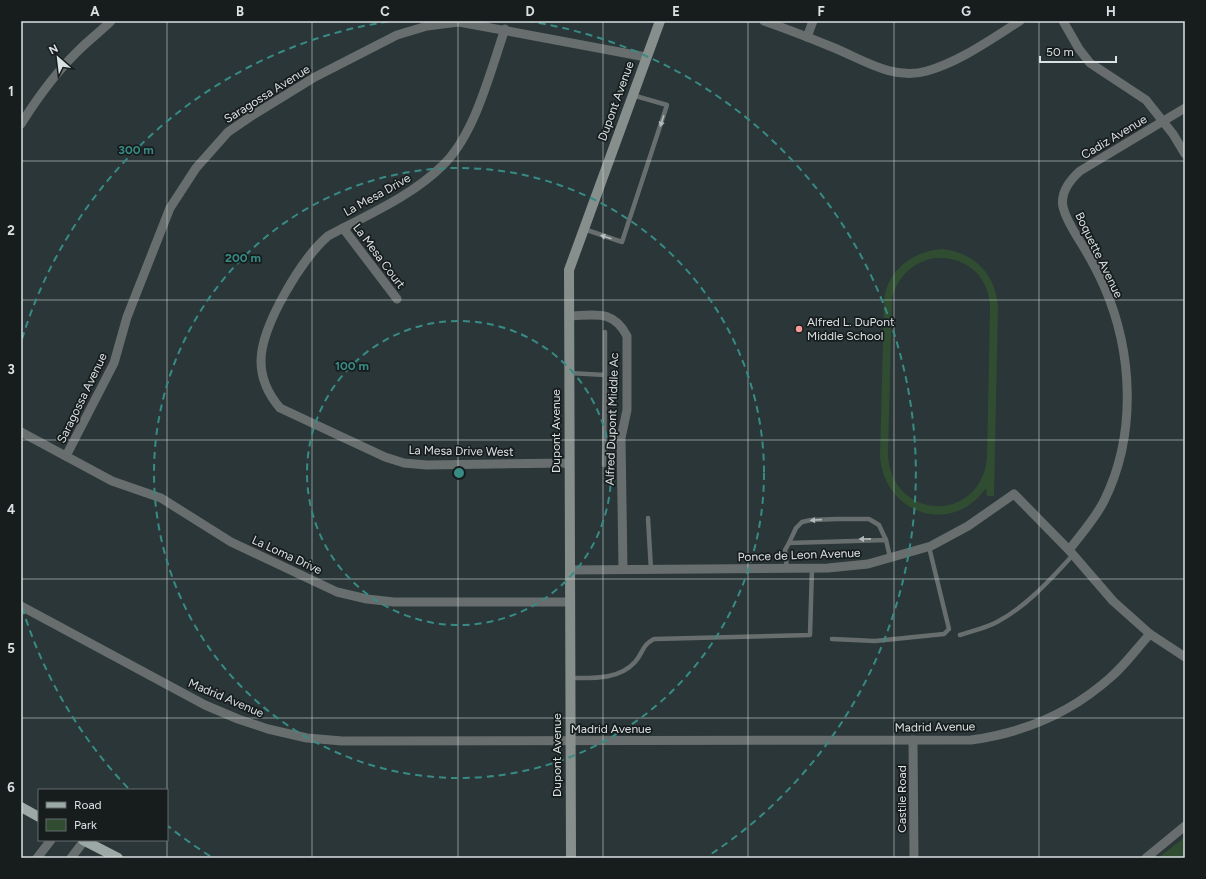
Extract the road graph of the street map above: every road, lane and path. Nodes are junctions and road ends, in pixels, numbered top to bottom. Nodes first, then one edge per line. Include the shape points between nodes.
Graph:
1 (111, 21) edge
2 (660, 21) edge
3 (764, 21) edge
4 (813, 21) edge
5 (1020, 21) edge
6 (1063, 21) edge
7 (506, 29) junction
8 (807, 37) junction
9 (646, 57) junction
10 (632, 95) junction
11 (1185, 108) edge
12 (1164, 121) junction
13 (21, 124) edge
14 (1185, 154) edge
15 (1064, 193) joint
16 (343, 228) junction
17 (583, 229) junction
18 (397, 299) dead end
19 (569, 316) junction
20 (605, 332) dead end
21 (569, 373) junction
22 (605, 375) junction
23 (263, 378) joint
24 (21, 432) edge
25 (66, 456) junction
26 (570, 463) junction
27 (604, 465) dead end
28 (648, 518) dead end
29 (886, 540) junction
30 (789, 543) junction
31 (929, 547) junction
32 (1071, 553) junction
33 (890, 557) junction
34 (812, 568) junction
35 (623, 569) junction
36 (787, 569) junction
37 (570, 570) junction
38 (651, 570) junction
39 (570, 602) junction
40 (21, 606) edge
41 (1150, 634) junction
42 (960, 635) dead end
43 (832, 639) dead end
44 (1185, 657) edge
45 (570, 678) junction
46 (913, 740) junction
47 (570, 741) junction
48 (21, 807) edge
49 (38, 816) edge
50 (1185, 826) edge
51 (50, 841) edge
52 (83, 841) edge
53 (86, 841) edge
54 (37, 858) edge
55 (71, 858) edge
56 (118, 858) edge
57 (571, 858) edge
58 (914, 858) edge
59 (1146, 858) edge

1 - 13 street via 55,75
2 - 9 street, Dupont Avenue
3 - 8 street
4 - 8 street
5 - 8 street via 950,63 925,72 888,71
6 - 12 street via 1090,63 1146,100
7 - 9 street, Saragossa Avenue
7 - 16 street, La Mesa Drive via 470,126 443,165 415,188
7 - 25 street, Saragossa Avenue via 459,22 427,26 397,35 315,78 228,132 196,168 170,208 127,317 114,363
9 - 10 street, Dupont Avenue
10 - 17 street, Dupont Avenue
10 -> 17 lane via 667,105 622,242
11 - 12 street, Cadiz Avenue
12 - 14 street
12 - 15 street, Cadiz Avenue via 1080,171 1069,181
15 - 32 street, Boquette Avenue via 1063,207 1070,225 1104,286 1115,318 1123,349 1127,383 1127,416 1123,447 1115,474 1104,501
16 - 18 street, La Mesa Court
16 - 23 street, La Mesa Drive via 316,246 289,286 267,331 261,361
17 - 19 street, Dupont Avenue via 569,270
19 - 21 street, Dupont Avenue
19 - 35 street, Alfred Dupont Middle Ac via 601,315 612,318 621,325 627,336 627,410 621,438
20 - 22 lane
21 - 22 lane
21 - 26 street, Dupont Avenue
22 - 27 lane
23 - 26 street, La Mesa Drive West via 268,394 280,408 385,457 404,463
24 - 25 street, La Loma Drive
25 - 39 street, La Loma Drive via 112,481 161,498 232,542 337,592 394,602
26 - 37 street, Dupont Avenue
28 - 38 lane
29 -> 30 lane
29 -> 30 lane via 879,525 869,519 838,519 802,522
29 - 33 lane
30 - 36 lane via 785,550
31 - 32 street, Ponce de Leon Avenue via 968,526 1014,494
31 - 33 street, Ponce de Leon Avenue
31 - 43 lane via 949,629 944,634 875,641
32 - 41 street, Ponce de Leon Avenue via 1113,601
32 - 42 lane via 1029,600 990,626
33 - 34 street, Ponce de Leon Avenue via 868,564
34 - 36 street, Ponce de Leon Avenue
34 - 45 lane via 810,635 654,639 646,643 635,662 626,669 606,677
35 - 37 street, Ponce de Leon Avenue
35 - 38 street, Ponce de Leon Avenue
36 - 38 street, Ponce de Leon Avenue
37 - 39 street, Dupont Avenue
39 - 45 street, Dupont Avenue
40 - 47 street, Madrid Avenue via 205,705 268,729 307,738 342,741
41 - 44 street, Ponce de Leon Avenue
41 - 46 street, Madrid Avenue via 1112,676 1092,692 1028,727 1000,736 971,740
45 - 47 street, Dupont Avenue
46 - 47 street, Madrid Avenue
46 - 58 street, Castile Road
47 - 57 street, Dupont Avenue
48 - 49 main road
50 - 59 street
51 - 54 street
52 - 55 street
53 - 56 main road

